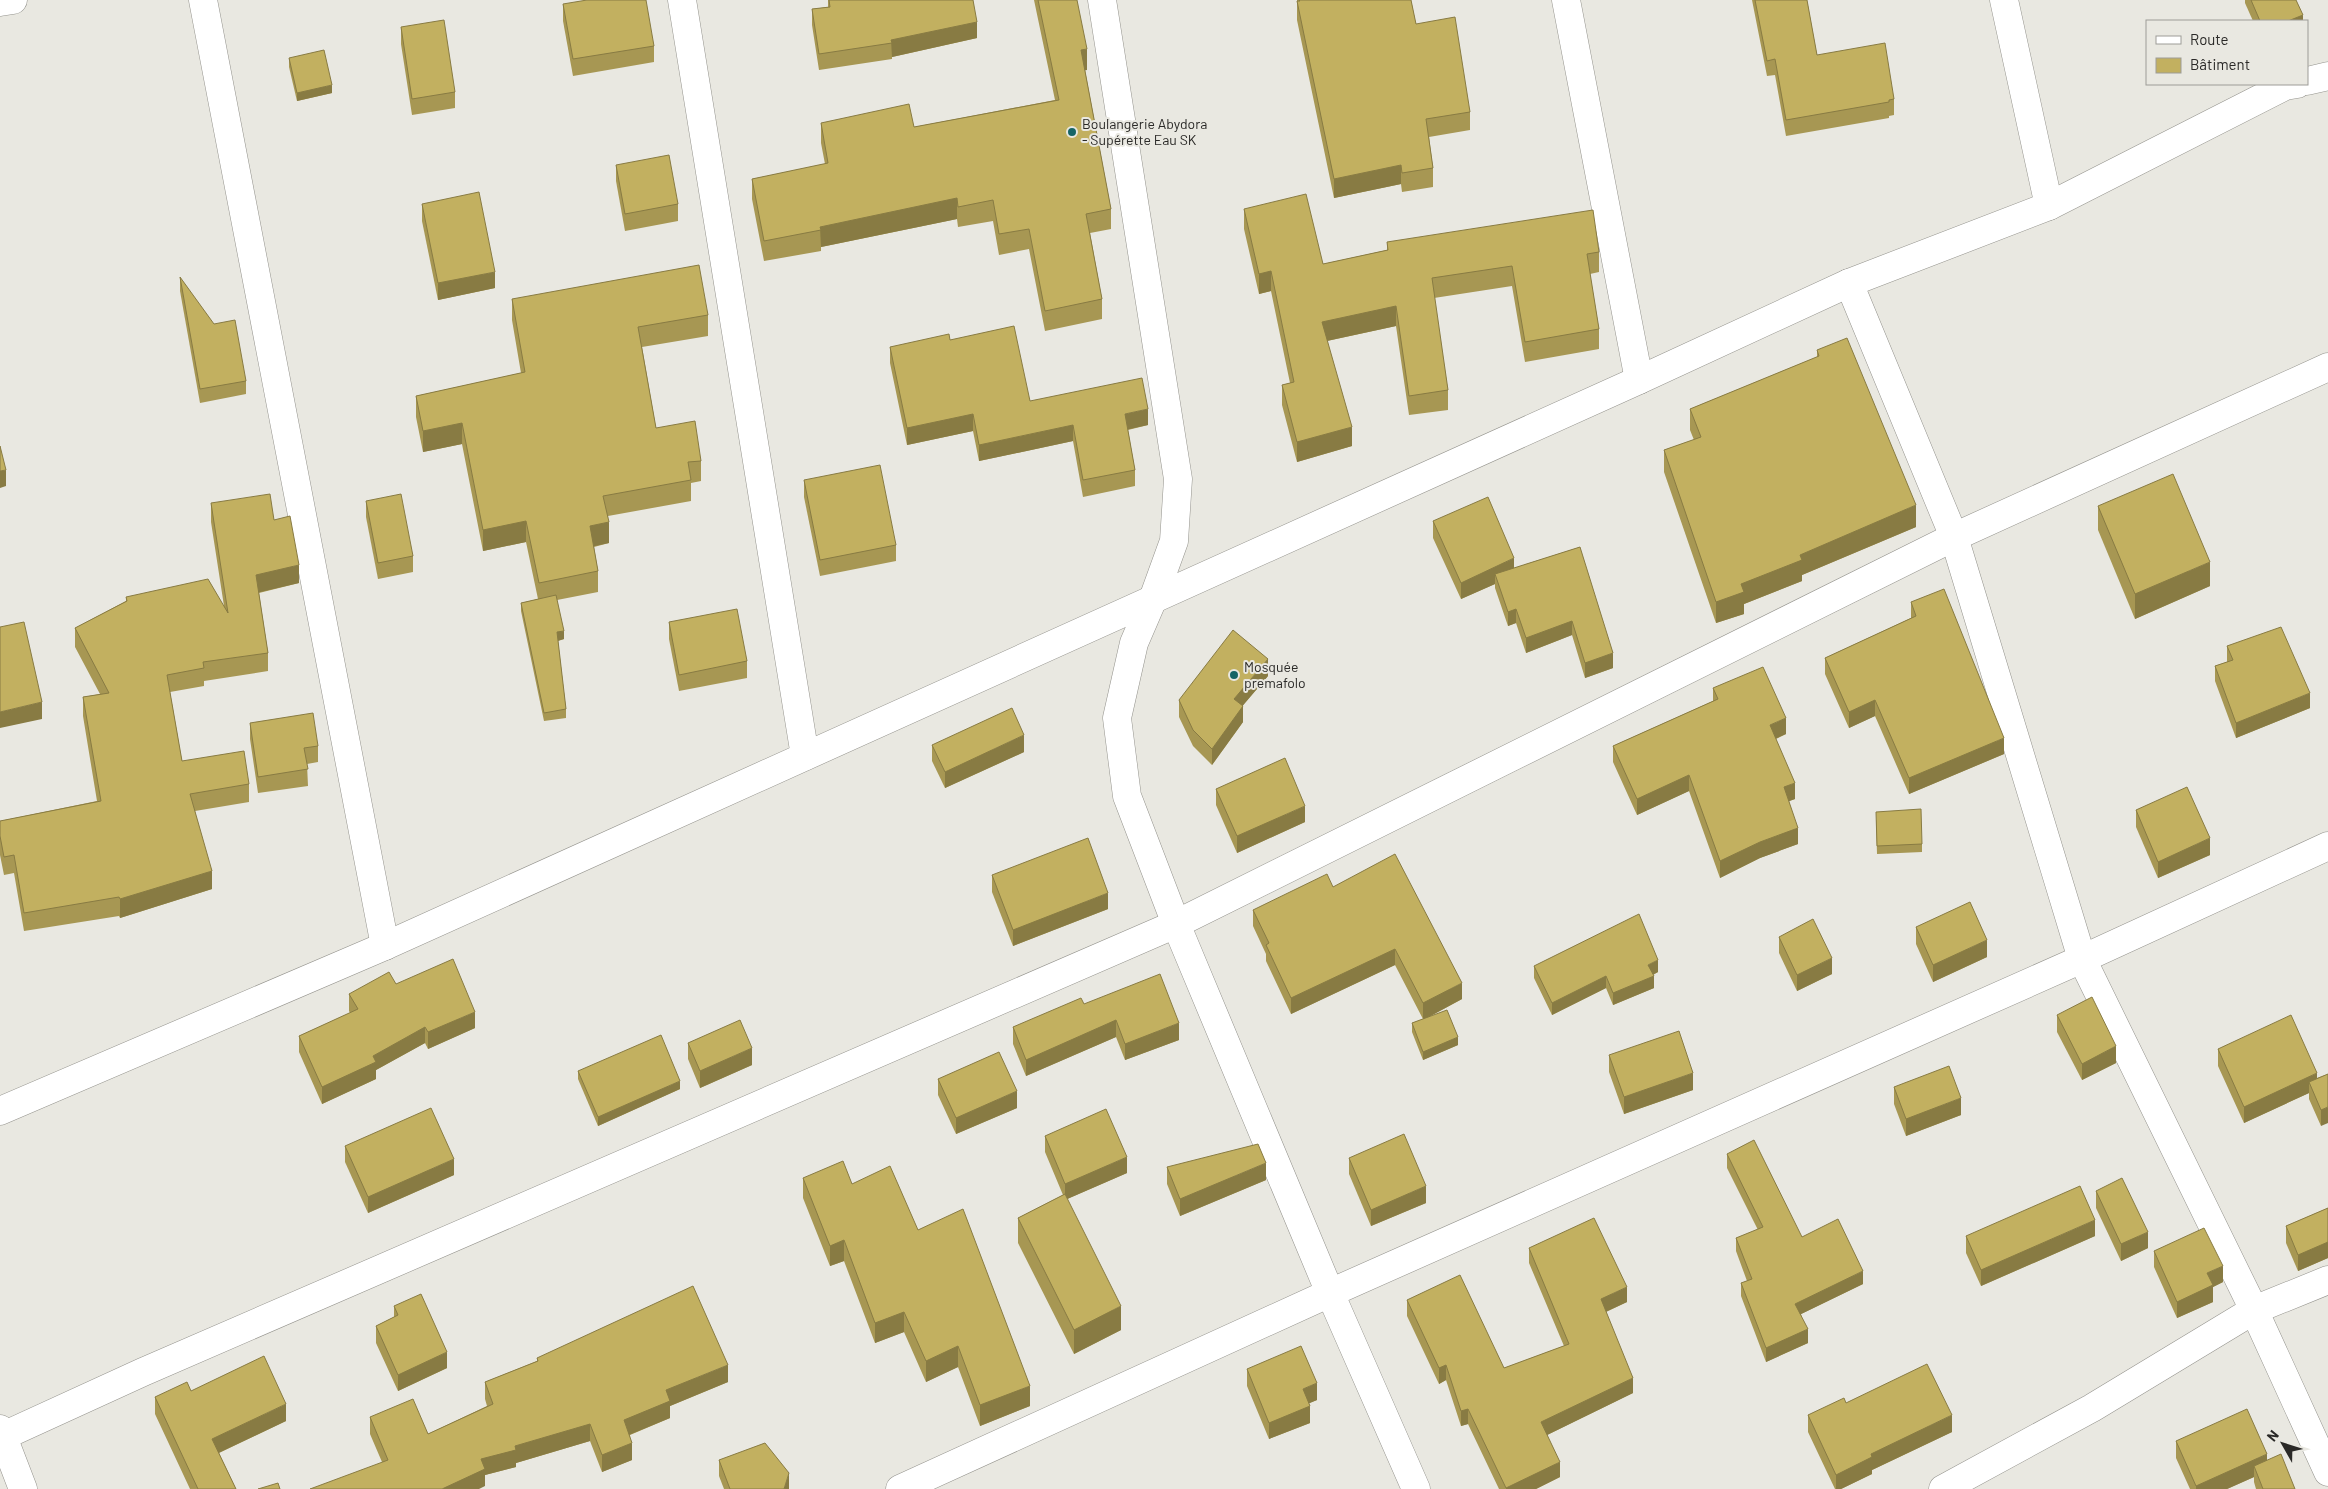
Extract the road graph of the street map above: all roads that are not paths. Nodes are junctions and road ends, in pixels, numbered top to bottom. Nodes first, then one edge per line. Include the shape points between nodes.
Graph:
1 (13, 0) edge
2 (203, 0) edge
3 (682, 0) edge
4 (1102, 0) edge
5 (1566, 0) edge
6 (2004, 0) edge
7 (0, 2) edge
8 (2328, 76) edge
9 (2308, 81) edge
10 (2291, 85) edge
11 (2049, 206) junction
12 (1849, 282) junction
13 (2328, 367) edge
14 (1640, 380) junction
15 (1954, 537) junction
16 (1153, 599) junction
17 (805, 756) junction
18 (2328, 846) edge
19 (1176, 924) junction
20 (385, 946) junction
21 (2082, 959) junction
22 (0, 1110) edge
23 (2328, 1280) edge
24 (1330, 1293) junction
25 (2254, 1310) junction
26 (2, 1432) edge
27 (2328, 1472) edge
28 (23, 1489) edge
29 (900, 1489) edge
30 (1416, 1489) edge
31 (1944, 1489) edge

1 - 7 street
2 - 20 street
3 - 17 street
4 - 16 street via 1178,479 1174,541
5 - 14 street
6 - 11 street
8 - 9 street
10 - 11 street
11 - 12 street
12 - 14 street
12 - 15 street
13 - 15 street
14 - 16 street
15 - 19 street
15 - 21 street
16 - 17 street
16 - 19 street via 1134,643 1117,718 1127,796
17 - 20 street
18 - 21 street
19 - 24 street
19 - 26 street
20 - 22 street
21 - 24 street
21 - 25 street
23 - 25 street
24 - 29 street
24 - 30 street
25 - 27 street
25 - 31 street via 2092,1408
26 - 28 street

